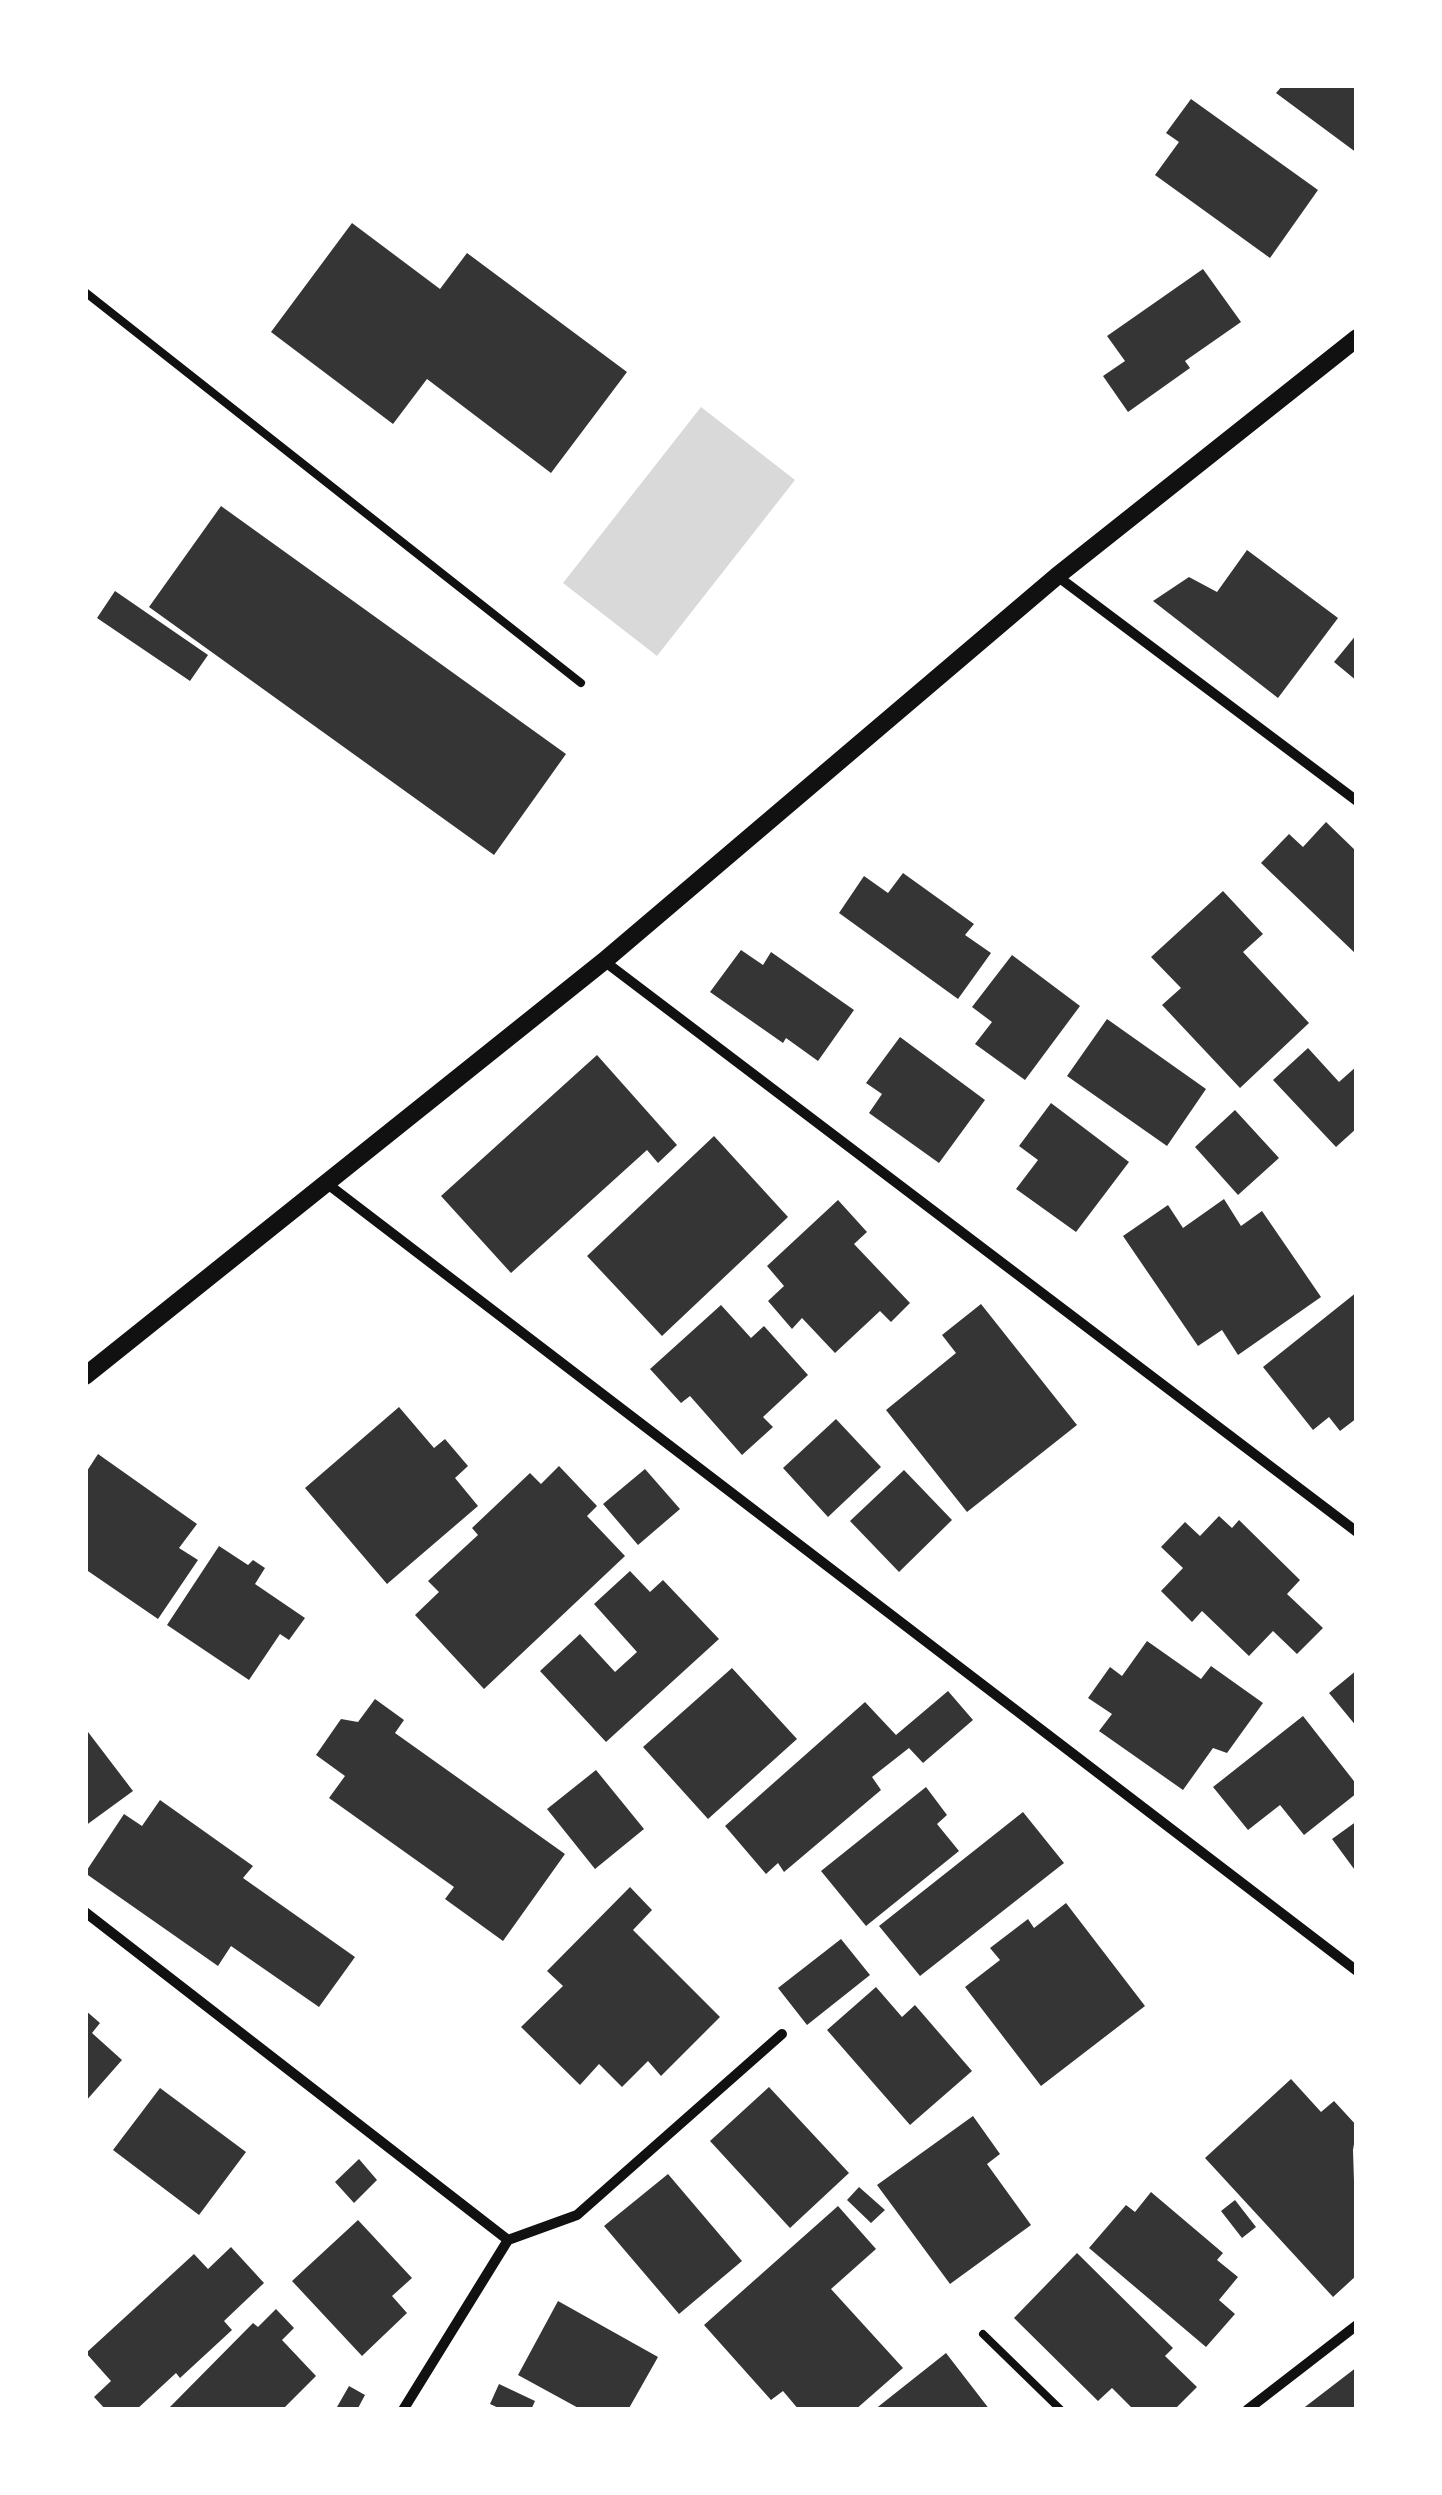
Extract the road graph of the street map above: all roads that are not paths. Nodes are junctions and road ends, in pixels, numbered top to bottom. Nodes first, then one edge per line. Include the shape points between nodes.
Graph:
1 (85, 292) edge
2 (1357, 338) edge
3 (1057, 576) junction
4 (581, 683) dead end
5 (1357, 802) edge
6 (604, 961) junction
7 (326, 1182) junction
8 (85, 1376) edge
9 (1357, 1532) edge
10 (85, 1912) edge
11 (1357, 1971) edge
12 (782, 2034) dead end
13 (508, 2240) junction
14 (1357, 2325) edge
15 (983, 2334) dead end
16 (403, 2410) edge
17 (1060, 2410) edge
18 (1247, 2410) edge

1 - 4 lane
2 - 3 street
3 - 5 street
3 - 6 street
6 - 7 street
6 - 9 street
7 - 8 street
7 - 11 street
10 - 13 street
12 - 13 street via 577,2215
13 - 16 street
14 - 18 street
15 - 17 lane

